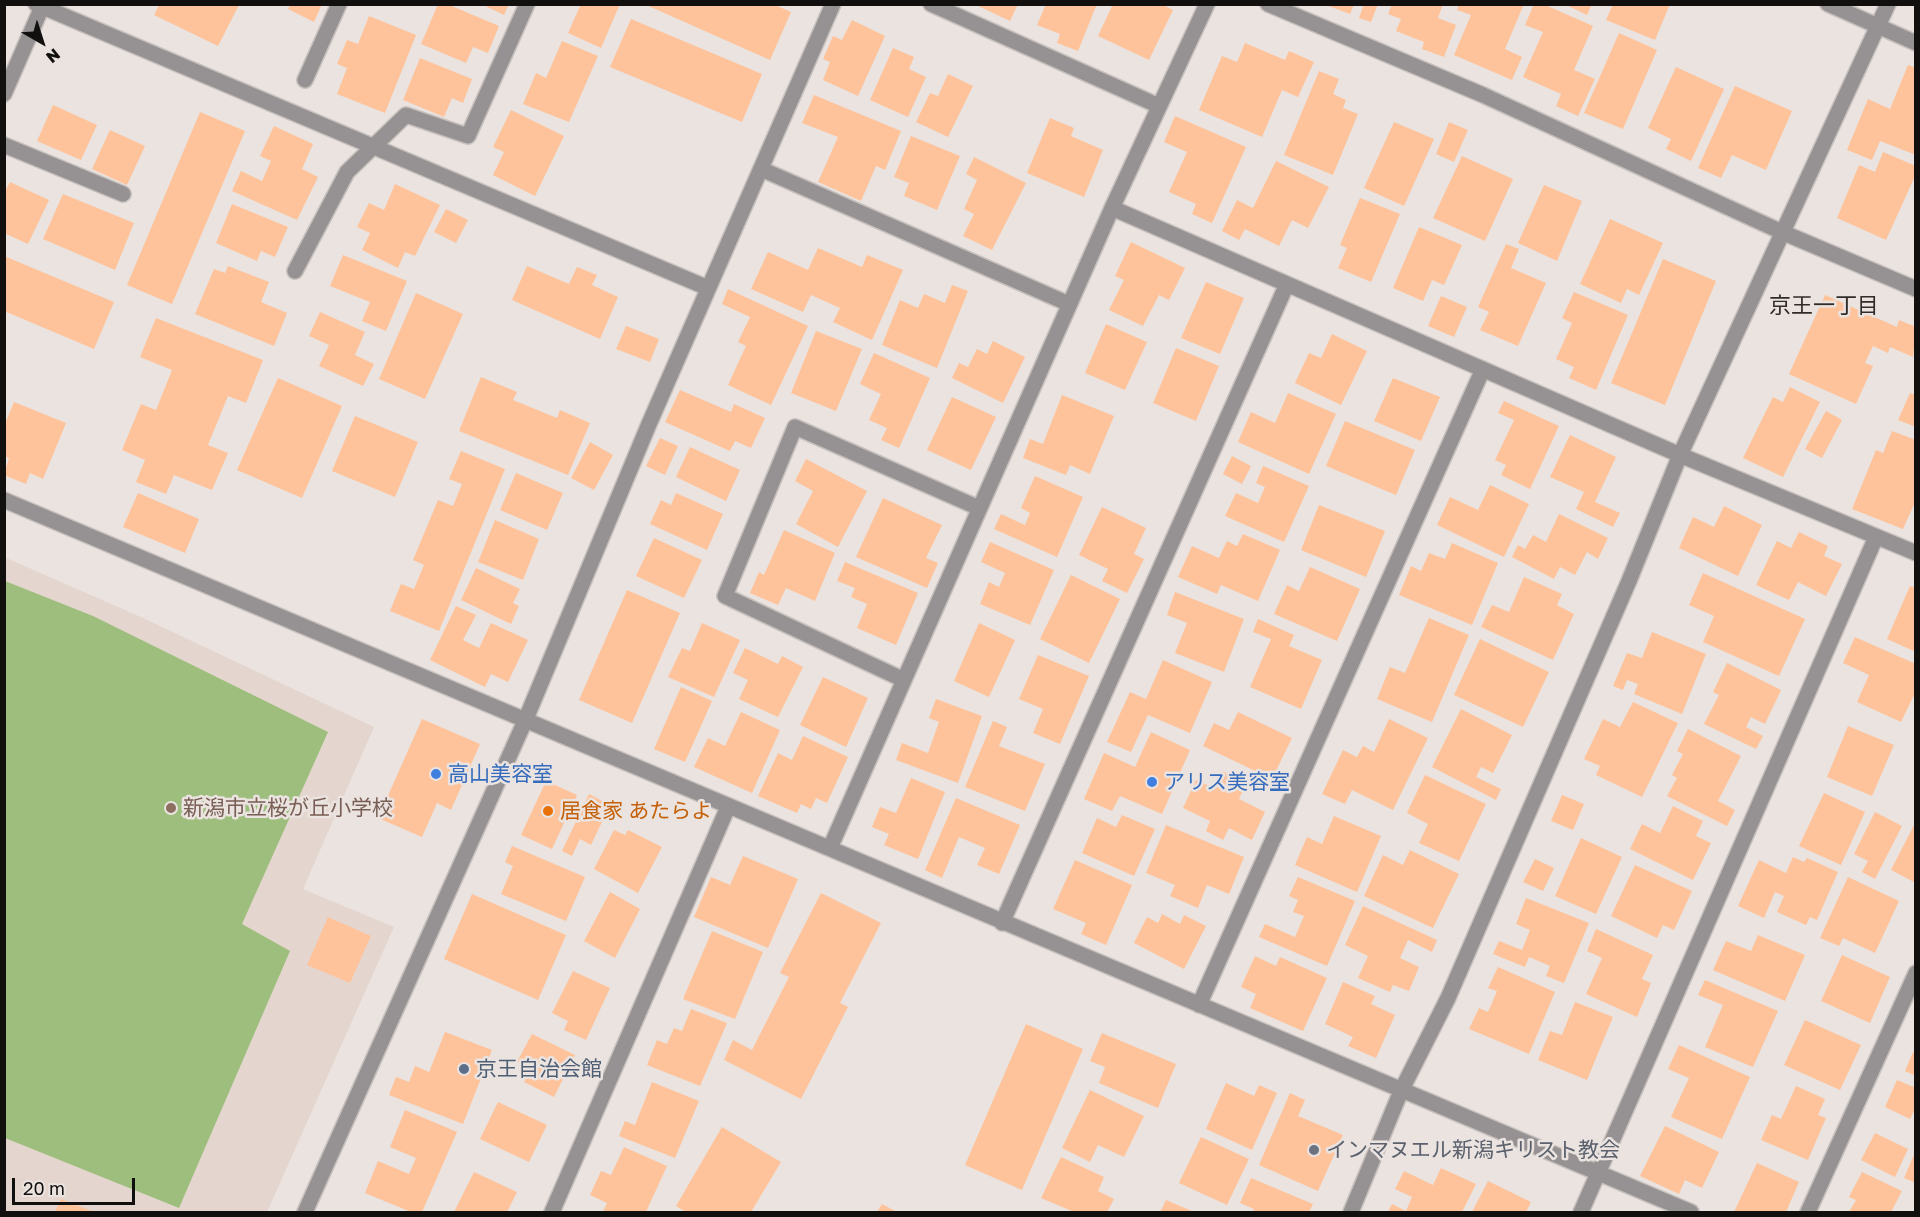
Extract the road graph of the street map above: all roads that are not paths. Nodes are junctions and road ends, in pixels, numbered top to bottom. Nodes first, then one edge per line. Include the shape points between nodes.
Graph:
1 (339, 4) edge
2 (527, 4) edge
3 (833, 4) edge
4 (931, 4) edge
5 (1207, 4) edge
6 (1268, 4) edge
7 (1828, 4) edge
8 (1888, 4) edge
9 (39, 6) edge
10 (1878, 27) junction
11 (1916, 43) edge
12 (305, 80) dead end
13 (4, 94) edge
14 (1160, 106) junction
15 (4, 145) edge
16 (373, 147) junction
17 (761, 169) junction
18 (123, 194) dead end
19 (1112, 208) junction
20 (1784, 232) junction
21 (295, 271) dead end
22 (1287, 284) junction
23 (708, 288) junction
24 (1916, 289) edge
25 (1069, 304) junction
26 (1483, 369) junction
27 (1680, 455) junction
28 (4, 500) edge
29 (979, 508) junction
30 (1876, 537) junction
31 (1916, 553) edge
32 (904, 680) junction
33 (525, 721) junction
34 (728, 807) junction
35 (830, 848) junction
36 (1002, 923) junction
37 (1916, 973) edge
38 (1198, 1005) junction
39 (1401, 1091) junction
40 (1598, 1173) junction
41 (305, 1212) edge
42 (552, 1212) edge
43 (1351, 1212) edge
44 (1581, 1212) edge
45 (1691, 1212) edge
46 (1808, 1212) edge

1 - 12 street
2 - 16 street via 468,136 406,114
3 - 17 street
4 - 14 street
5 - 14 street
6 - 20 street via 1483,95
7 - 10 street
8 - 10 street
9 - 13 street
9 - 16 street
10 - 11 street
10 - 20 street
14 - 19 street
15 - 18 street
16 - 21 street via 347,172
16 - 23 street
17 - 23 street
17 - 25 street
19 - 22 street
19 - 25 street
20 - 24 street
20 - 27 street
22 - 26 street
22 - 36 street
23 - 33 street
25 - 29 street
26 - 27 street
26 - 38 street
27 - 30 street
27 - 39 street via 1448,998
28 - 33 street
29 - 32 street
29 - 32 street via 795,427 725,596
30 - 31 street
30 - 40 street
32 - 35 street
33 - 34 street
33 - 41 street
34 - 35 street
34 - 42 street
35 - 36 street
36 - 38 street
37 - 46 street
38 - 39 street
39 - 40 street
39 - 43 street
40 - 44 street
40 - 45 street

